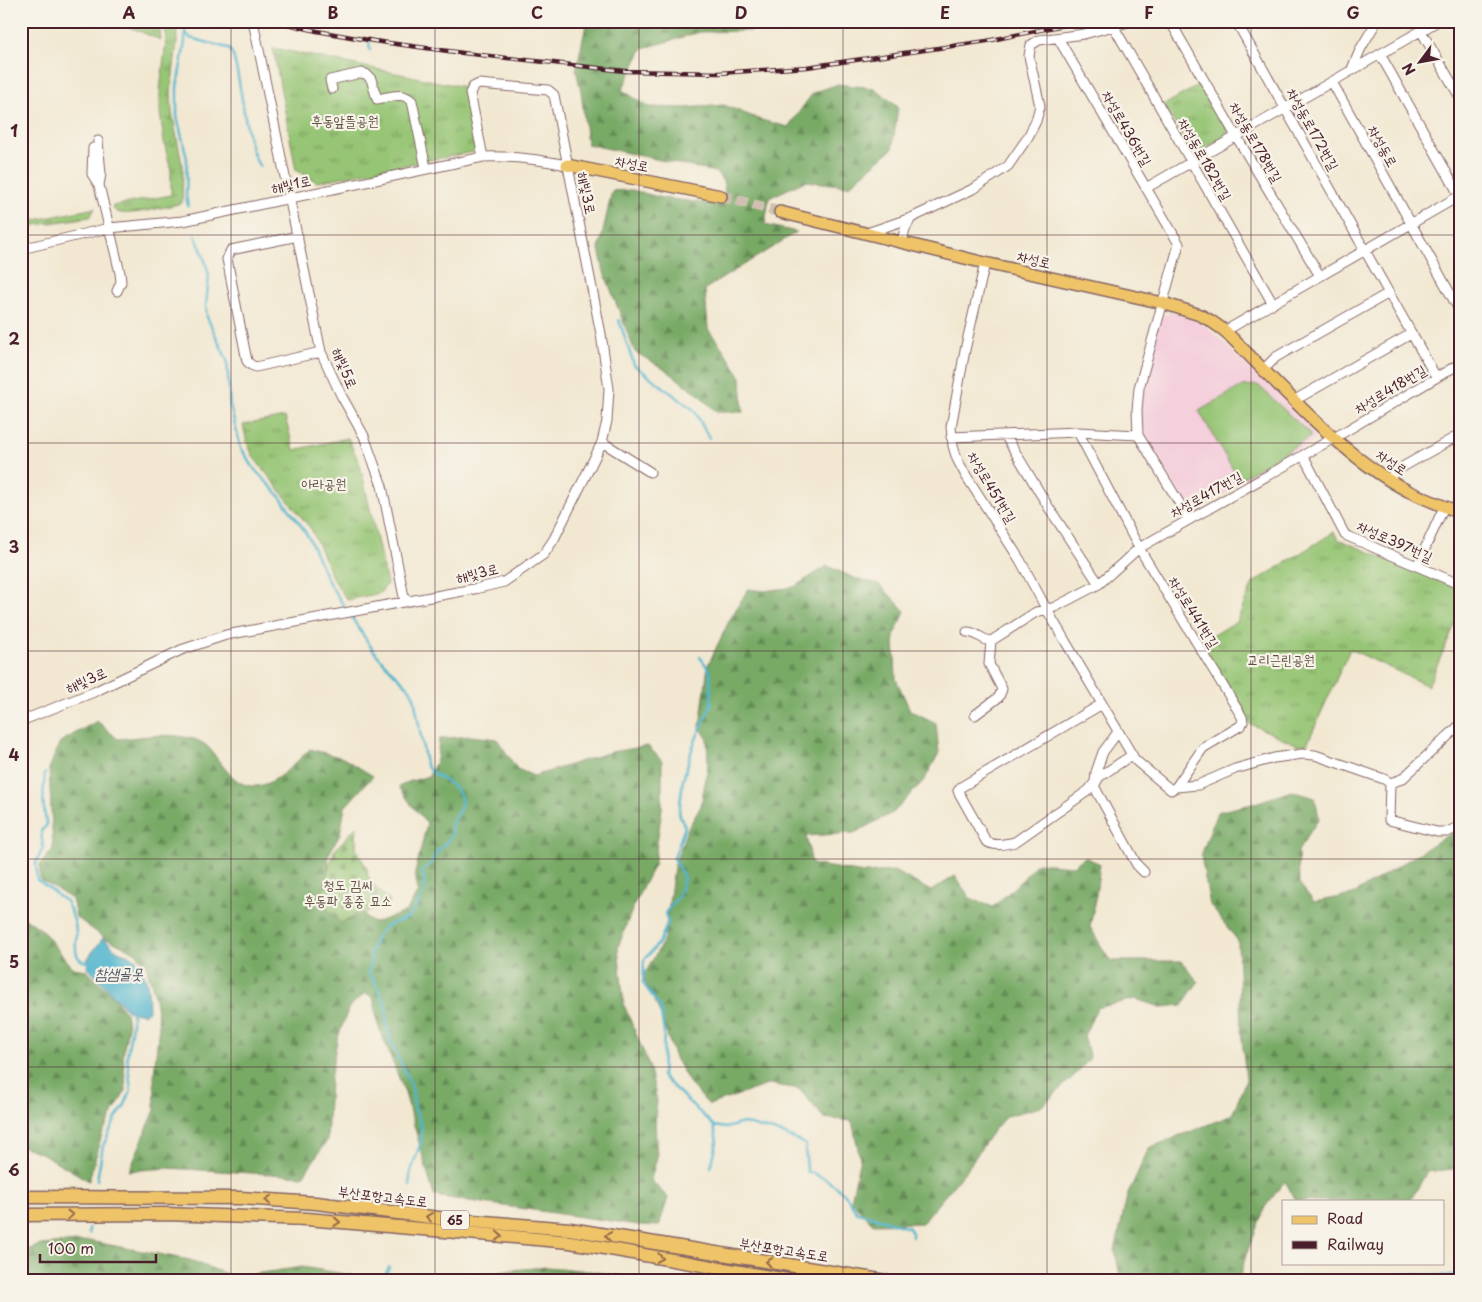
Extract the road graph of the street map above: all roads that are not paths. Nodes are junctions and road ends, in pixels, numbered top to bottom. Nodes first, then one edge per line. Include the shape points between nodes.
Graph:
1 (253, 21) edge
2 (1132, 21) edge
3 (1170, 21) edge
4 (1236, 21) edge
5 (1377, 21) edge
6 (1438, 21) edge
7 (1114, 27) junction
8 (1421, 30) junction
9 (1058, 38) junction
10 (1380, 54) junction
11 (1351, 71) junction
12 (1332, 82) junction
13 (332, 89) dead end
14 (1461, 99) edge
15 (1285, 108) junction
16 (1236, 136) junction
17 (96, 142) dead end
18 (484, 157) junction
19 (1191, 162) junction
20 (567, 165) junction
21 (426, 168) junction
22 (1146, 188) junction
23 (721, 196) tunnel mouth
24 (1460, 196) edge
25 (290, 198) junction
26 (780, 212) tunnel mouth
27 (911, 218) junction
28 (1411, 224) junction
29 (110, 228) junction
30 (865, 234) junction
31 (298, 236) junction
32 (902, 242) junction
33 (21, 249) edge
34 (1365, 250) junction
35 (985, 263) junction
36 (1320, 276) junction
37 (117, 291) dead end
38 (1389, 293) junction
39 (1163, 304) junction
40 (1273, 304) junction
41 (1461, 313) edge
42 (1225, 332) junction
43 (1411, 334) junction
44 (322, 352) junction
45 (1461, 363) edge
46 (1264, 369) junction
47 (1436, 377) junction
48 (1295, 400) junction
49 (1078, 432) junction
50 (1461, 434) edge
51 (1005, 435) junction
52 (1138, 435) junction
53 (951, 437) junction
54 (1334, 438) junction
55 (602, 442) junction
56 (1303, 455) junction
57 (650, 472) dead end
58 (1388, 479) junction
59 (1454, 508) edge
60 (1189, 519) junction
61 (1139, 548) junction
62 (1417, 566) junction
63 (1099, 584) junction
64 (1461, 585) edge
65 (405, 602) junction
66 (1047, 610) junction
67 (966, 632) dead end
68 (991, 641) junction
69 (1102, 704) junction
70 (975, 715) dead end
71 (21, 721) edge
72 (1461, 724) edge
73 (1118, 732) junction
74 (1132, 755) junction
75 (1095, 782) junction
76 (1390, 783) junction
77 (1176, 787) junction
78 (1461, 826) edge
79 (1144, 872) dead end
80 (21, 1197) edge
81 (21, 1215) edge
82 (793, 1281) edge
83 (886, 1281) edge

1 - 25 street, 해빛5로
2 - 7 street
3 - 16 street, 차성동로178번길
4 - 15 street, 차성동로172번길
5 - 11 street
6 - 8 street
7 - 9 street
7 - 19 street, 차성동로182번길
8 - 10 street
8 - 14 street
9 - 22 street, 차성로436번길
9 - 27 street via 1032,44 1028,56 1040,106 1032,129 1008,166 974,188
10 - 11 street
10 - 24 street
11 - 12 street
12 - 15 street
12 - 28 street, 차성동로
13 - 21 street via 330,80 361,73 371,79 377,99 407,96 412,101
15 - 16 street
15 - 34 street, 차성동로172번길
16 - 19 street
16 - 36 street, 차성동로178번길
17 - 29 street via 101,174 99,186
18 - 20 street, 해빛1로 via 512,156
18 - 20 street, 해빛3로 via 470,93 479,84 548,90 554,96
18 - 21 street, 해빛1로
19 - 22 street
19 - 40 street, 차성동로182번길
20 - 23 main road, 차성로
20 - 55 street, 해빛3로 via 609,389
21 - 25 street, 해빛1로
22 - 39 street, 차성로436번길 via 1179,244
24 - 28 street
25 - 29 street, 해빛1로 via 182,221
25 - 31 street, 해빛5로
26 - 30 main road, 차성로
27 - 30 street
27 - 32 street
28 - 34 street
28 - 41 street, 차성동로
29 - 33 street, 해빛1로
29 - 37 street via 120,273
30 - 32 main road, 차성로
31 - 44 street, 해빛5로
31 - 44 street via 228,253 247,361 256,367
32 - 35 main road, 차성로
34 - 36 street
34 - 38 street
35 - 39 main road, 차성로
35 - 53 street, 차성로451번길 via 965,350
36 - 40 street
38 - 43 street
38 - 46 street via 1276,357
39 - 42 main road, 차성로 via 1200,315
39 - 52 street, 차성로436번길 via 1139,388 1136,410
40 - 42 street
42 - 46 main road, 차성로
43 - 47 street
43 - 48 street
44 - 65 street, 해빛5로 via 341,396 364,436 382,486
45 - 47 street, 차성로418번길
46 - 48 main road, 차성로
47 - 54 street, 차성로418번길
48 - 54 main road, 차성로
49 - 51 street
49 - 52 street
49 - 61 street, 차성로441번길
50 - 58 street via 1399,469
51 - 53 street
51 - 63 street
52 - 60 street
53 - 66 street, 차성로451번길 via 965,474 1020,560
54 - 56 street, 차성로417번길
54 - 58 main road, 차성로
55 - 57 street
55 - 65 street, 해빛3로 via 544,554 504,582
56 - 60 street, 차성로417번길
56 - 62 street, 차성로397번길 via 1345,534
58 - 59 main road, 차성로
59 - 62 street
60 - 61 street, 차성로417번길
61 - 63 street, 차성로417번길
61 - 77 street, 차성로441번길 via 1243,722 1203,748
62 - 64 street, 차성로397번길
63 - 66 street, 차성로417번길
65 - 71 street, 해빛3로 via 226,634 181,650 94,692
66 - 68 street, 차성로417번길 via 1036,612
66 - 69 street, 차성로451번길
67 - 68 street
68 - 70 street via 989,664 1002,689 999,697
69 - 73 street, 차성로451번길
69 - 75 street via 958,791 986,841 1004,845 1015,842 1083,796
72 - 76 street via 1402,779
73 - 74 street, 차성로451번길
73 - 75 street via 1103,752
74 - 75 street
74 - 77 street, 차성로451번길 via 1139,765 1171,790
75 - 79 street via 1096,794
76 - 77 street, 차성로451번길 via 1315,754 1302,754 1235,769 1198,786
76 - 78 street via 1389,820 1437,832
83 -> 80 highway, 부산포항고속도로 / 65 via 570,1230 316,1204 241,1198
81 -> 82 highway, 부산포항고속도로 / 65 via 166,1214 307,1219 570,1242

